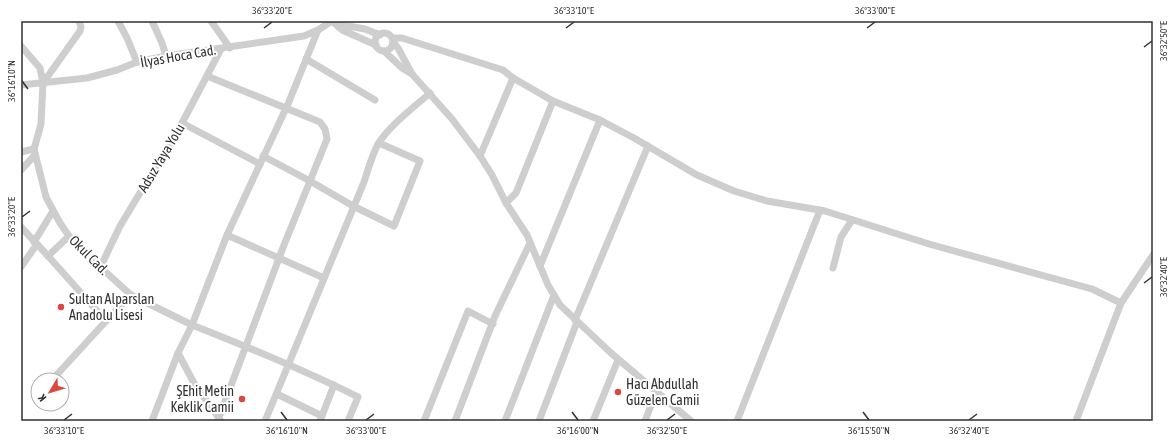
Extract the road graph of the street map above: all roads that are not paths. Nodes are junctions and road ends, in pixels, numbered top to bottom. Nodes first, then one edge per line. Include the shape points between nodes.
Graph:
1 (79, 21) edge
2 (118, 21) edge
3 (152, 21) edge
4 (211, 21) edge
5 (334, 22) edge
6 (318, 30) junction
7 (380, 35) junction
8 (392, 40) junction
9 (376, 45) junction
10 (21, 46) edge
11 (230, 48) junction
12 (221, 49) junction
13 (384, 51) junction
14 (166, 56) junction
15 (306, 59) junction
16 (137, 62) junction
17 (412, 74) junction
18 (207, 76) junction
19 (513, 78) junction
20 (43, 83) junction
21 (21, 85) edge
22 (430, 93) junction
23 (375, 100) dead end
24 (553, 101) junction
25 (286, 108) junction
26 (600, 120) junction
27 (182, 123) junction
28 (379, 143) junction
29 (648, 146) junction
30 (21, 152) edge
31 (34, 152) junction
32 (263, 156) junction
33 (480, 156) junction
34 (260, 164) junction
35 (21, 170) edge
36 (310, 181) junction
37 (506, 203) junction
38 (353, 206) junction
39 (820, 210) junction
40 (53, 211) junction
41 (852, 220) junction
42 (21, 227) edge
43 (227, 235) junction
44 (69, 236) junction
45 (36, 243) junction
46 (530, 243) junction
47 (48, 256) junction
48 (1153, 256) edge
49 (279, 258) junction
50 (540, 266) junction
51 (21, 267) edge
52 (100, 268) junction
53 (833, 268) dead end
54 (324, 278) junction
55 (131, 295) junction
56 (554, 295) junction
57 (1121, 302) junction
58 (576, 321) junction
59 (106, 322) junction
60 (493, 324) junction
61 (192, 325) junction
62 (246, 346) junction
63 (178, 353) junction
64 (618, 360) junction
65 (289, 365) junction
66 (59, 372) edge
67 (334, 385) junction
68 (656, 392) junction
69 (277, 394) junction
70 (321, 418) edge
71 (219, 420) edge
72 (152, 421) edge
73 (265, 421) edge
74 (348, 421) edge
75 (424, 421) edge
76 (455, 421) edge
77 (504, 421) edge
78 (539, 421) edge
79 (593, 421) edge
80 (645, 421) edge
81 (691, 421) edge
82 (737, 421) edge
83 (1076, 421) edge

1 - 20 street via 80,31
2 - 16 street
3 - 14 street
4 - 11 street
5 - 6 street, İlyas Hoca Cad.
5 - 7 street
5 - 9 street via 342,30
6 - 11 street, İlyas Hoca Cad. via 304,36
6 - 15 street
7 - 8 street via 387,34
7 - 9 street
8 - 13 street via 390,48
8 - 17 street
8 - 19 street via 402,38 486,64 503,70
9 - 13 street
10 - 20 street via 40,68
11 - 12 street, İlyas Hoca Cad.
12 - 14 street, İlyas Hoca Cad.
12 - 18 street, Adsız Yaya Yolu
13 - 17 street
14 - 16 street, İlyas Hoca Cad.
15 - 23 street
15 - 25 street
16 - 20 street, İlyas Hoca Cad. via 87,78
17 - 22 street
18 - 25 street
18 - 27 street, Adsız Yaya Yolu
19 - 24 street
19 - 33 street
20 - 21 street, İlyas Hoca Cad.
20 - 31 street via 41,124
22 - 28 street via 391,128
22 - 33 street
24 - 26 street
24 - 37 street via 516,193
25 - 32 street
25 - 36 street via 317,121 327,134
26 - 29 street
26 - 50 street
27 - 34 street
27 - 52 street, Adsız Yaya Yolu via 120,226
28 - 38 street
28 - 38 street via 420,161 394,226
29 - 39 street via 697,175 734,191 767,201
29 - 58 street
30 - 31 street
31 - 35 street
31 - 40 street, Okul Cad. via 46,197
32 - 34 street
32 - 36 street
33 - 37 street
34 - 43 street
36 - 38 street
36 - 49 street
37 - 46 street
38 - 54 street
39 - 41 street
39 - 82 street
40 - 44 street, Okul Cad.
40 - 45 street
41 - 53 street via 841,237
41 - 57 street via 1092,289
42 - 45 street
43 - 49 street
43 - 61 street
44 - 47 street
44 - 52 street, Okul Cad.
45 - 47 street
45 - 51 street
46 - 50 street
46 - 60 street
47 - 59 street
48 - 57 street
49 - 54 street
49 - 62 street
50 - 56 street
52 - 55 street, Okul Cad.
54 - 65 street
55 - 59 street
55 - 61 street, Okul Cad.
56 - 58 street
56 - 77 street
57 - 83 street
58 - 64 street
58 - 78 street
59 - 66 street
60 - 75 street via 468,311
60 - 76 street
61 - 62 street, Okul Cad.
61 - 63 street
62 - 65 street, Okul Cad.
62 - 71 street
63 - 71 street via 195,385
63 - 72 street
64 - 68 street
64 - 79 street
65 - 67 street, Okul Cad.
65 - 69 street
67 - 70 street
67 - 74 street, Okul Cad. via 358,397
68 - 80 street
68 - 81 street
69 - 70 street
69 - 73 street

